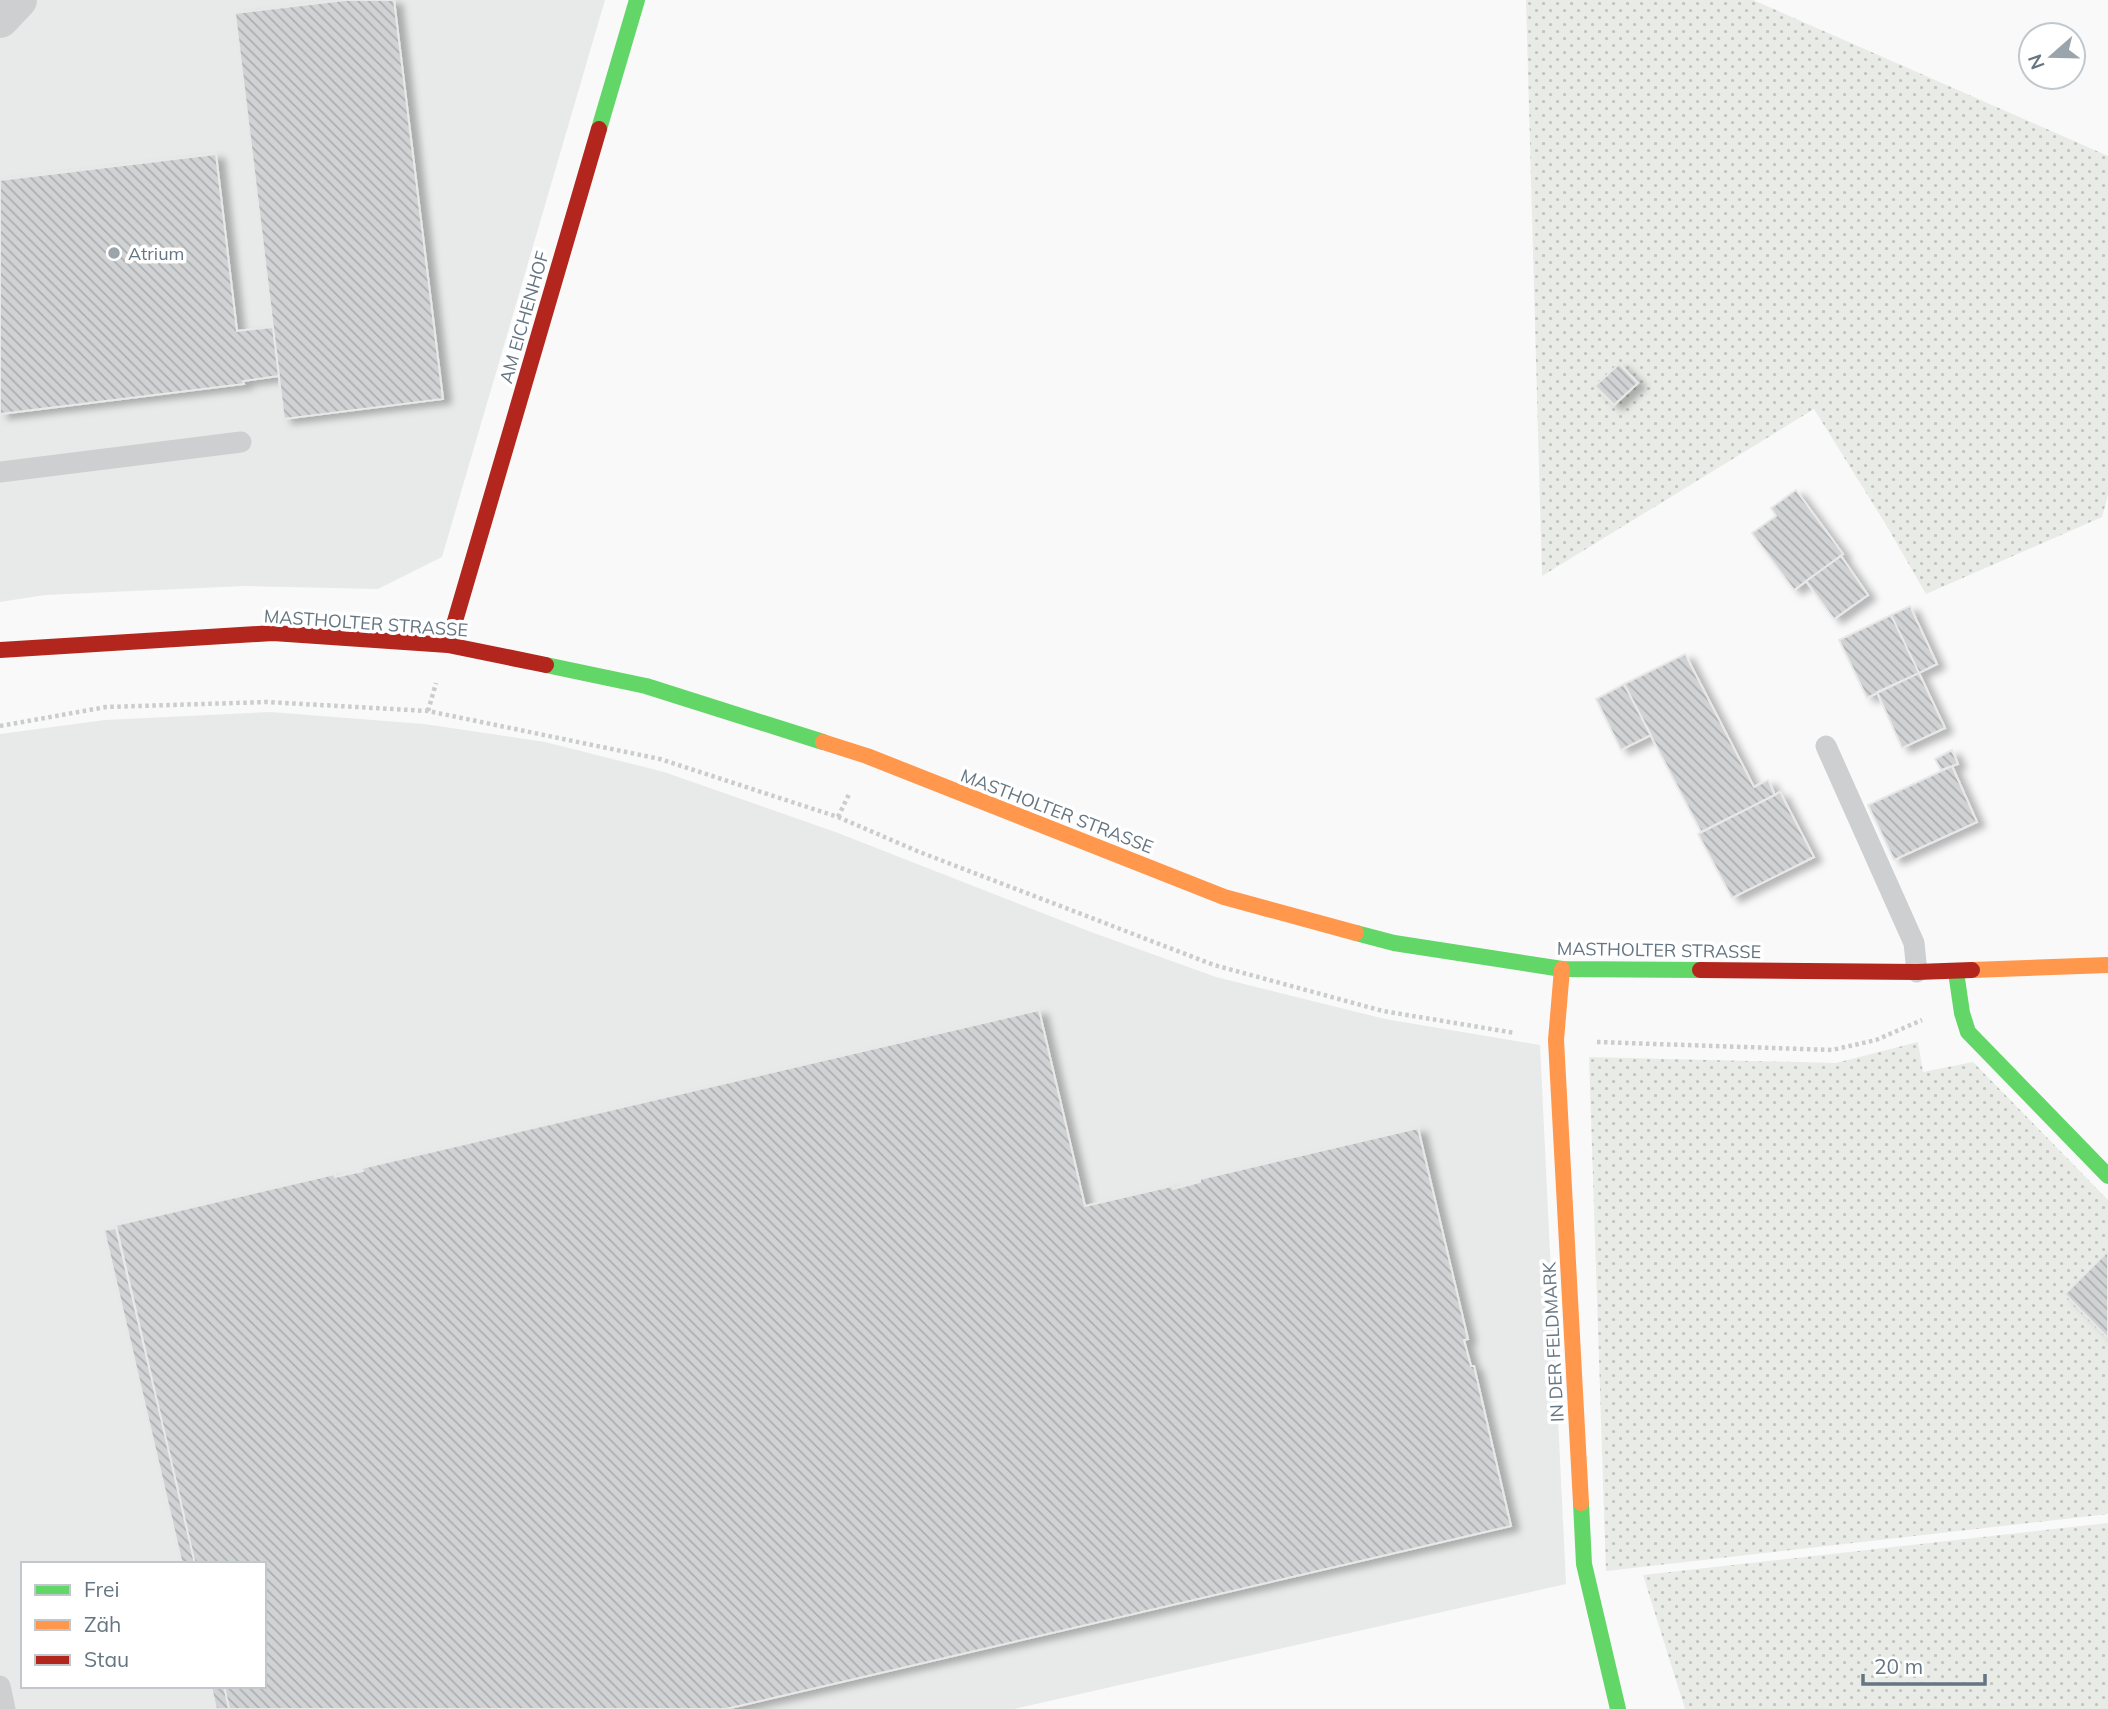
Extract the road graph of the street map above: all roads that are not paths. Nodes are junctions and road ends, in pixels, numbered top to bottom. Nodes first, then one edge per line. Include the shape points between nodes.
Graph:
1 (18, 0) edge
2 (637, 0) edge
3 (0, 19) edge
4 (241, 442) dead end
5 (0, 472) edge
6 (448, 645) junction
7 (0, 650) edge
8 (1826, 746) dead end
9 (2108, 965) edge
10 (1562, 969) junction
11 (1917, 972) junction
12 (1956, 972) junction
13 (2108, 1176) edge
14 (0, 1686) edge
15 (5, 1709) edge
16 (1618, 1709) edge

1 - 3 street
2 - 6 main road, AM EICHENHOF
4 - 5 lane
6 - 7 main road, MASTHOLTER STRASSE via 273,633
6 - 10 main road, MASTHOLTER STRASSE via 646,685 867,756 1224,897 1394,943
8 - 11 lane via 1914,943
9 - 12 main road, MASTHOLTER STRASSE
10 - 11 main road, MASTHOLTER STRASSE
10 - 16 main road, IN DER FELDMARK via 1556,1040 1584,1564
11 - 12 main road, MASTHOLTER STRASSE
12 - 13 main road via 1968,1032
14 - 15 lane

